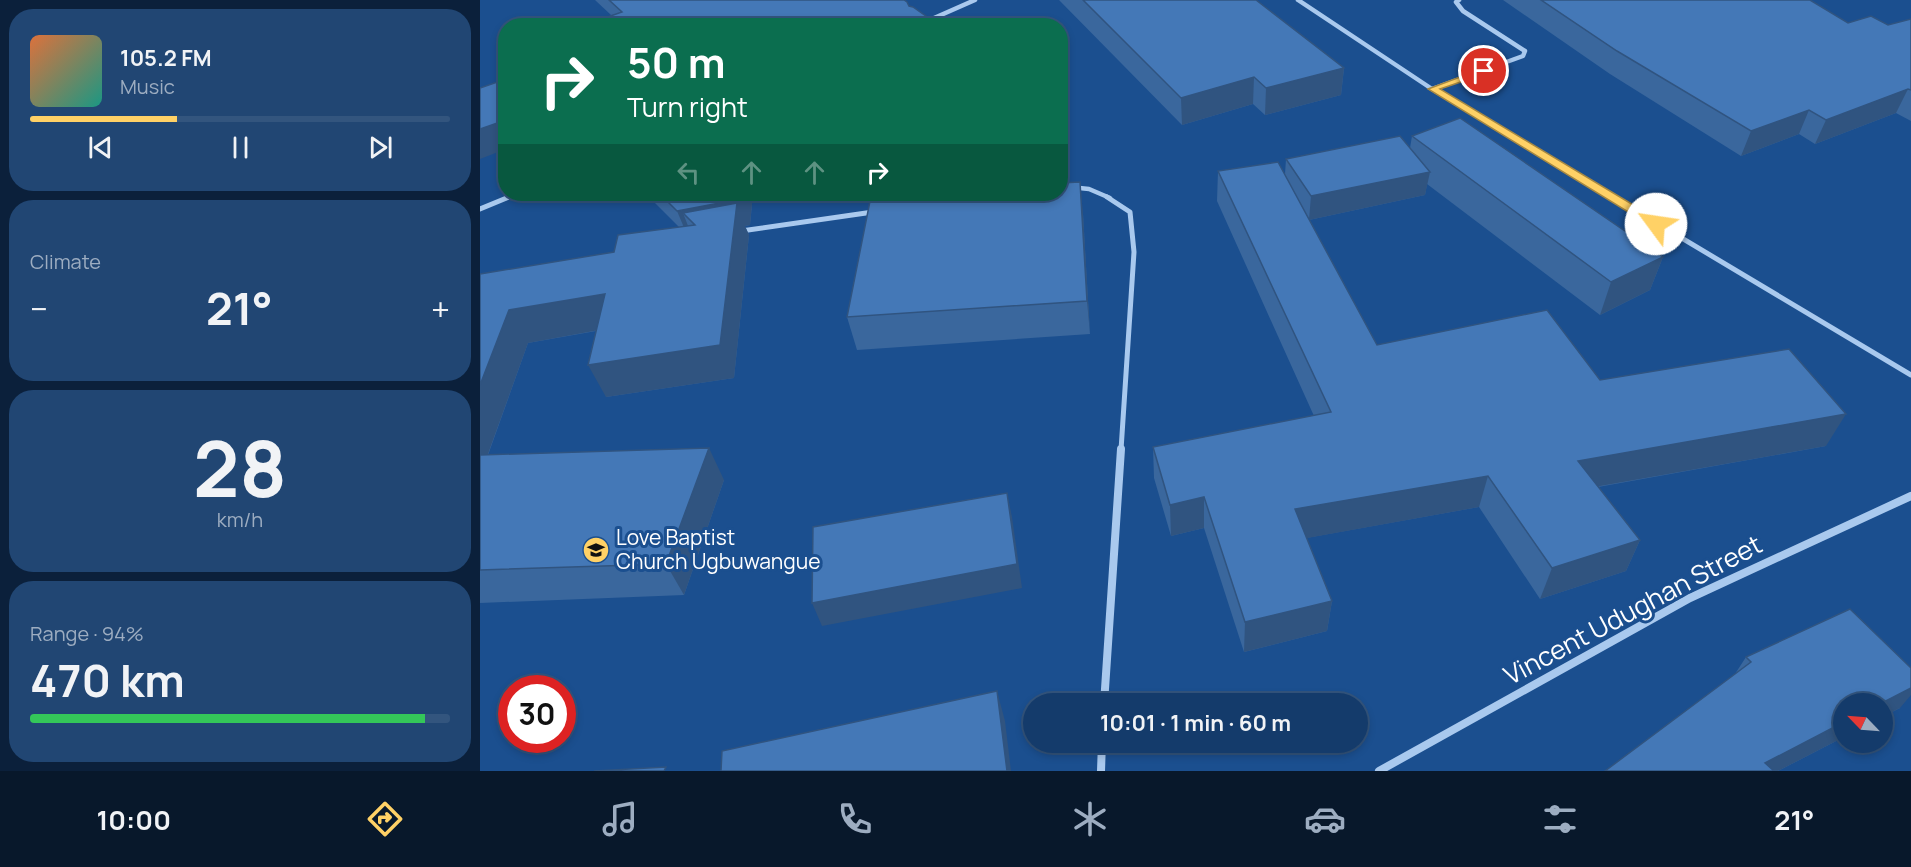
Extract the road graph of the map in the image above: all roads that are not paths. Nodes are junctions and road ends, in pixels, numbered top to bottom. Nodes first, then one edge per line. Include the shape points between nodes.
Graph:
1 (975, 0) edge
2 (1298, 0) edge
3 (1459, 0) edge
4 (934, 18) edge
5 (1432, 89) junction
6 (1068, 185) edge
7 (498, 201) edge
8 (480, 208) edge
9 (875, 212) edge
10 (735, 232) edge
11 (1911, 375) edge
12 (1911, 496) edge
13 (1104, 693) edge
14 (1102, 753) edge
15 (1101, 771) edge
16 (1379, 771) edge

1 - 4 street
2 - 5 street
3 - 5 street via 1456,2 1463,11 1525,51 1523,56 1501,65
5 - 11 street
6 - 13 street via 1103,193 1130,212 1134,252
7 - 8 street
9 - 10 street
12 - 16 street, Vincent Udughan Street via 1690,598
14 - 15 street

